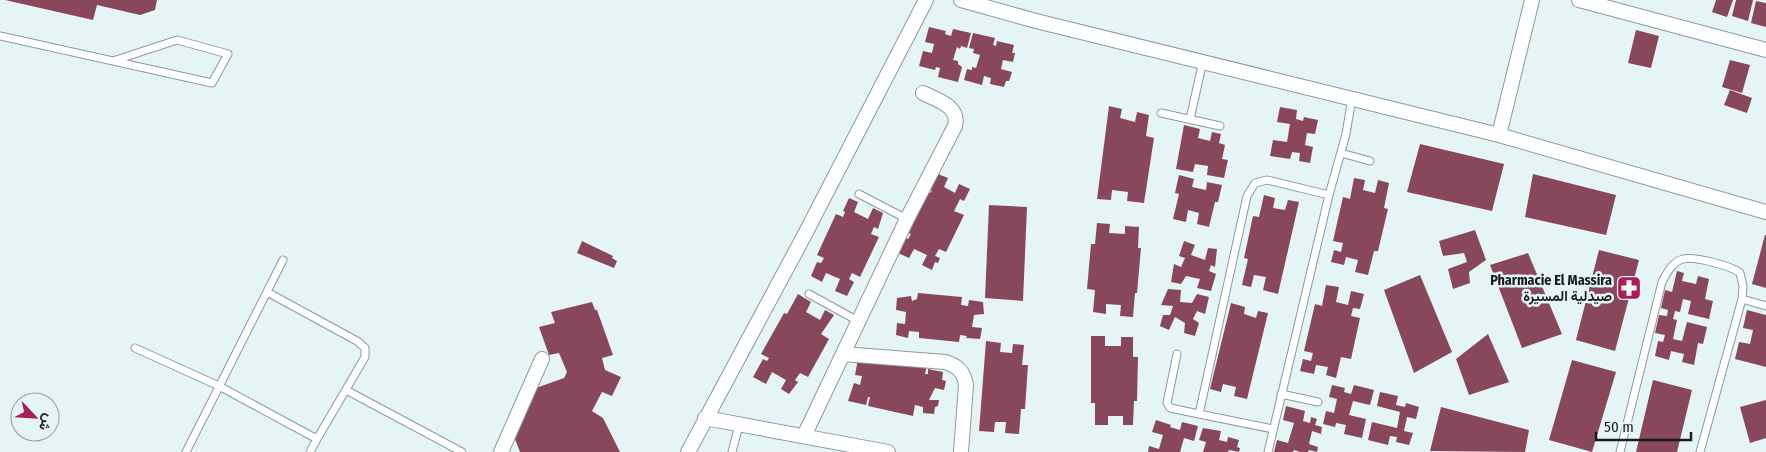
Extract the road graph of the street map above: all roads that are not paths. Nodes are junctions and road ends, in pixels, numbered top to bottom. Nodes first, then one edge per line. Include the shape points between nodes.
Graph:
1 (926, 0) edge
2 (961, 0) edge
3 (1532, 0) edge
4 (1579, 0) edge
5 (0, 36) edge
6 (1766, 50) edge
7 (113, 61) junction
8 (1203, 61) junction
9 (923, 93) dead end
10 (1352, 98) junction
11 (1161, 113) dead end
12 (1190, 119) junction
13 (1220, 126) dead end
14 (1499, 135) junction
15 (1341, 153) junction
16 (1370, 161) dead end
17 (859, 194) dead end
18 (1329, 195) junction
19 (1766, 212) edge
20 (907, 219) junction
21 (283, 260) dead end
22 (267, 292) junction
23 (809, 294) dead end
24 (1742, 300) junction
25 (1766, 306) edge
26 (858, 321) junction
27 (135, 348) dead end
28 (843, 354) junction
29 (1177, 354) dead end
30 (542, 359) dead end
31 (219, 386) junction
32 (346, 390) junction
33 (1282, 394) junction
34 (1318, 402) dead end
35 (1198, 414) junction
36 (706, 418) junction
37 (739, 425) junction
38 (1273, 429) junction
39 (804, 436) junction
40 (317, 439) junction
41 (186, 452) edge
42 (310, 452) edge
43 (462, 452) edge
44 (500, 452) edge
45 (688, 452) edge
46 (732, 452) edge
47 (888, 452) edge
48 (961, 452) edge
49 (1268, 452) edge
50 (1620, 452) edge
51 (1700, 452) edge

1 - 36 street
2 - 8 street
3 - 14 street
4 - 6 street
5 - 7 lane
7 - 7 lane via 177,40 228,54 212,83
8 - 10 street
8 - 12 lane
9 - 20 street via 952,109 956,121
10 - 14 street
10 - 15 lane
11 - 12 lane
12 - 13 lane
14 - 19 street
15 - 16 lane
15 - 18 lane
17 - 20 lane
18 - 33 lane
18 - 35 lane via 1267,180 1251,188
20 - 26 street
21 - 22 lane
22 - 31 lane
22 - 32 lane via 357,340 365,348 364,357
23 - 26 lane
24 - 25 lane
24 - 50 lane via 1742,279 1734,268 1692,258 1683,259 1668,271 1662,282
24 - 51 lane
26 - 28 street
27 - 31 lane
28 - 39 street
28 - 48 street via 946,362 957,367 966,385
29 - 35 lane via 1167,403 1175,410
30 - 44 street
31 - 40 lane
31 - 41 lane
32 - 40 lane
32 - 43 lane
33 - 34 lane
33 - 38 lane
35 - 38 lane
36 - 37 street
36 - 45 street
37 - 39 street
37 - 46 lane
38 - 49 lane
39 - 47 street
40 - 42 lane

